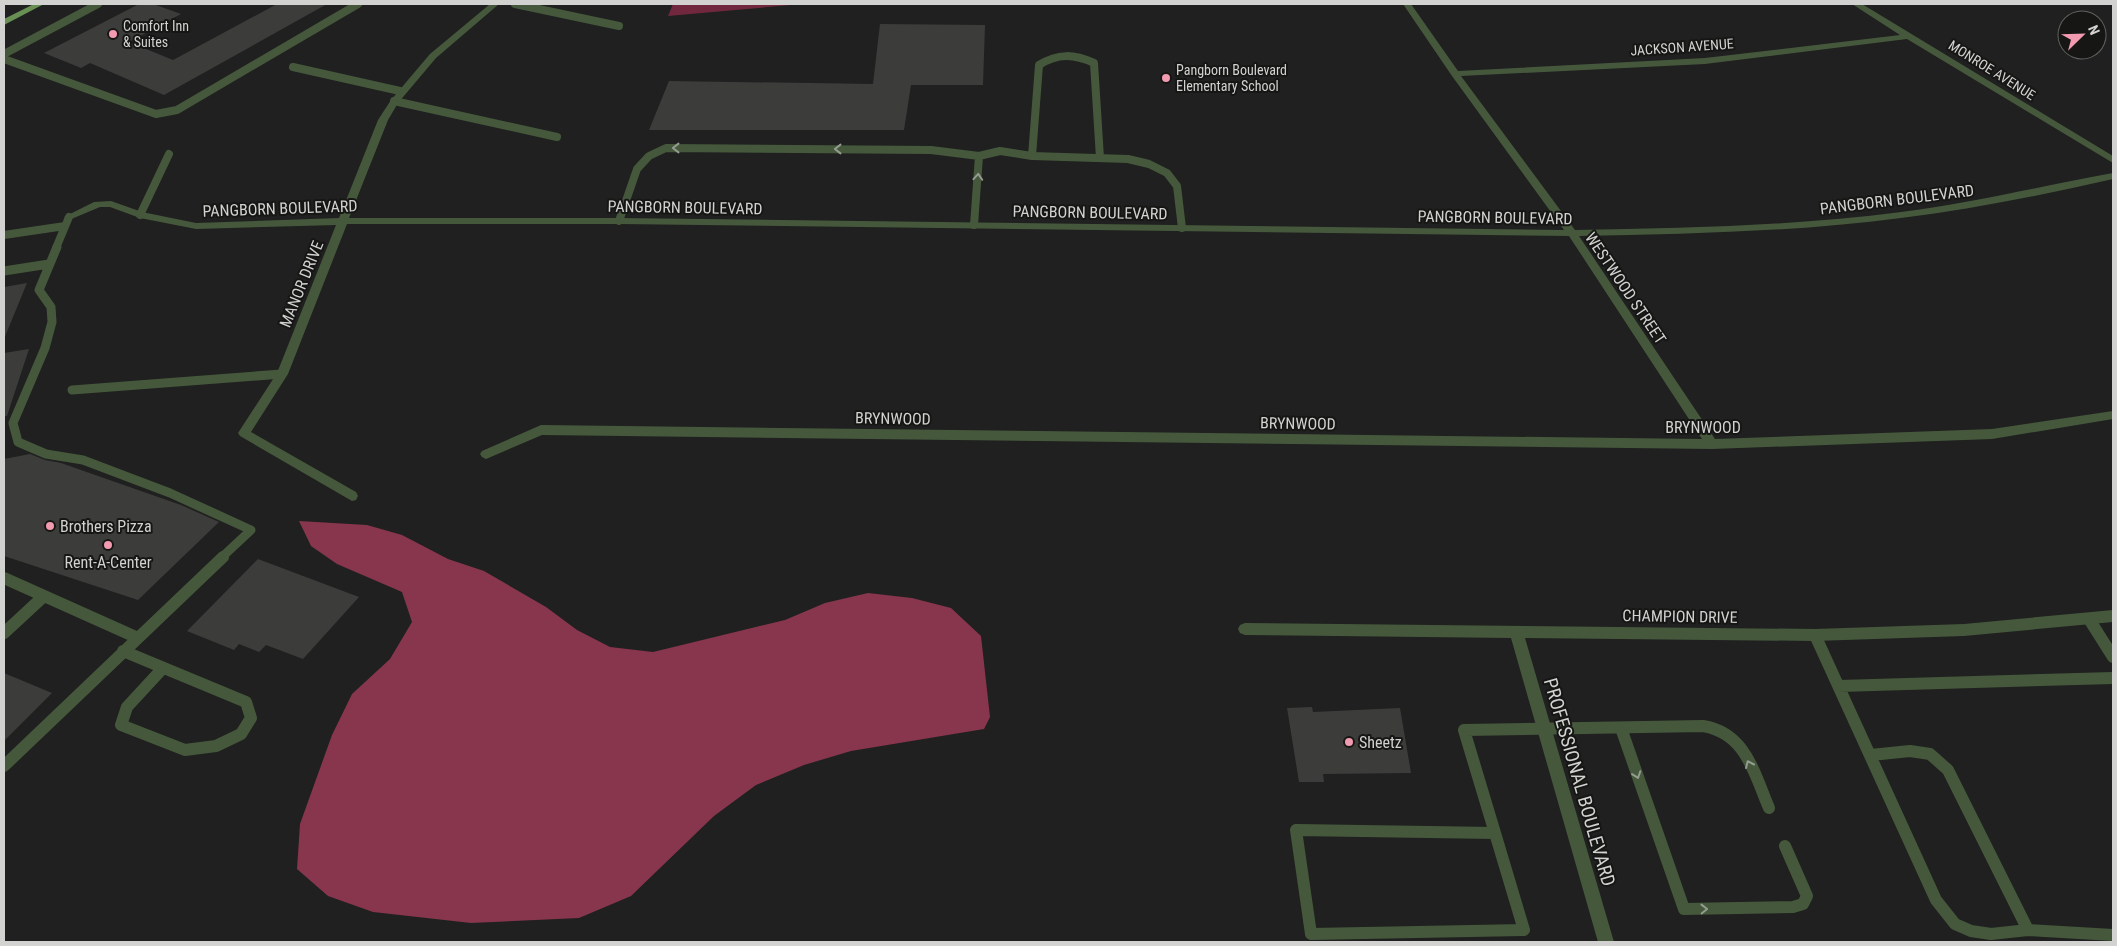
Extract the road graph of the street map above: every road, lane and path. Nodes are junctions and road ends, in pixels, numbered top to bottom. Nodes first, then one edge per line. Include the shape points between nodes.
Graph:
1 (40, 4) edge
2 (98, 4) edge
3 (358, 4) edge
4 (495, 4) edge
5 (515, 4) edge
6 (1407, 4) edge
7 (1856, 4) edge
8 (4, 22) edge
9 (619, 26) dead end
10 (1910, 36) junction
11 (4, 54) edge
12 (4, 59) edge
13 (292, 67) dead end
14 (1455, 74) junction
15 (400, 91) junction
16 (394, 101) junction
17 (557, 136) dead end
18 (169, 154) dead end
19 (979, 156) junction
20 (1032, 156) junction
21 (1100, 158) junction
22 (2113, 160) edge
23 (2113, 176) edge
24 (140, 215) junction
25 (344, 221) junction
26 (619, 221) junction
27 (67, 222) junction
28 (974, 226) junction
29 (1182, 228) junction
30 (1572, 233) junction
31 (4, 235) edge
32 (49, 264) junction
33 (4, 271) edge
34 (282, 374) junction
35 (72, 390) dead end
36 (2113, 415) edge
37 (1712, 444) junction
38 (486, 454) dead end
39 (352, 496) dead end
40 (4, 578) edge
41 (44, 596) junction
42 (2113, 616) edge
43 (2089, 619) junction
44 (1245, 629) dead end
45 (1516, 632) junction
46 (4, 633) edge
47 (1815, 635) junction
48 (138, 638) junction
49 (123, 651) junction
50 (2113, 657) edge
51 (163, 668) junction
52 (2113, 678) edge
53 (1839, 686) junction
54 (1621, 728) junction
55 (1544, 729) junction
56 (1871, 755) junction
57 (4, 766) edge
58 (1769, 808) dead end
59 (1495, 833) junction
60 (1785, 846) dead end
61 (2028, 930) junction
62 (2113, 935) edge
63 (1313, 938) edge
64 (1606, 942) edge

1 - 8 main road
2 - 11 lane
3 - 12 lane via 177,110 156,114
4 - 15 street, MANOR DRIVE via 438,50
5 - 9 lane
6 - 14 street, WESTWOOD STREET
7 - 10 street, MONROE AVENUE
10 - 14 street, JACKSON AVENUE via 1705,61
10 - 22 street, MONROE AVENUE
13 - 15 lane
14 - 30 street, WESTWOOD STREET
15 - 16 street, MANOR DRIVE
16 - 17 lane
16 - 25 street, MANOR DRIVE via 383,120
18 - 24 lane
19 - 20 lane via 1000,151
19 -> 26 lane via 931,150 666,148 649,156 637,169
28 -> 19 lane
20 - 21 lane
20 - 21 lane via 1039,65 1060,54 1081,56 1094,63
21 - 29 lane via 1128,158 1167,173 1177,186
23 - 30 street, PANGBORN BOULEVARD via 1998,201 1846,221 1706,231
24 - 25 street, PANGBORN BOULEVARD via 196,226
24 - 27 street, PANGBORN BOULEVARD via 111,204 98,204
25 - 26 street, PANGBORN BOULEVARD
25 - 34 street, MANOR DRIVE
26 - 28 street, PANGBORN BOULEVARD
27 - 31 lane
27 - 32 lane
28 - 29 street, PANGBORN BOULEVARD
29 - 30 street, PANGBORN BOULEVARD
30 - 37 street, WESTWOOD STREET
32 - 33 lane
32 - 48 lane via 40,290 51,307 52,322 45,348 13,423 18,442 46,454 83,460 170,493 251,530
34 - 35 lane
34 - 39 street, MANOR DRIVE via 244,433
36 - 37 street, BRYNWOOD via 1992,434
37 - 38 street, BRYNWOOD via 541,430
40 - 41 lane
41 - 46 lane
41 - 48 lane
42 - 43 street, CHAMPION DRIVE
43 - 47 street, CHAMPION DRIVE via 1964,630
43 - 50 lane
44 - 45 street, CHAMPION DRIVE
45 - 47 street, CHAMPION DRIVE
45 - 55 street, PROFESSIONAL BOULEVARD
47 - 53 lane
48 - 49 lane
49 - 51 lane
49 - 57 lane
51 - 51 lane via 246,702 251,718 241,734 216,746 185,750 122,725 126,708
52 - 53 lane
53 - 56 lane
54 - 55 lane
58 -> 54 lane via 1743,751 1734,738 1719,729 1703,726
54 -> 60 lane via 1684,909 1794,907 1803,904 1806,896
55 - 59 lane via 1464,730
55 - 64 street, PROFESSIONAL BOULEVARD
56 - 61 lane via 1910,751 1930,754 1948,770
56 - 61 lane via 1936,900 1955,924 1991,934
59 - 63 lane via 1296,830
59 - 63 lane via 1524,930
61 - 62 lane

